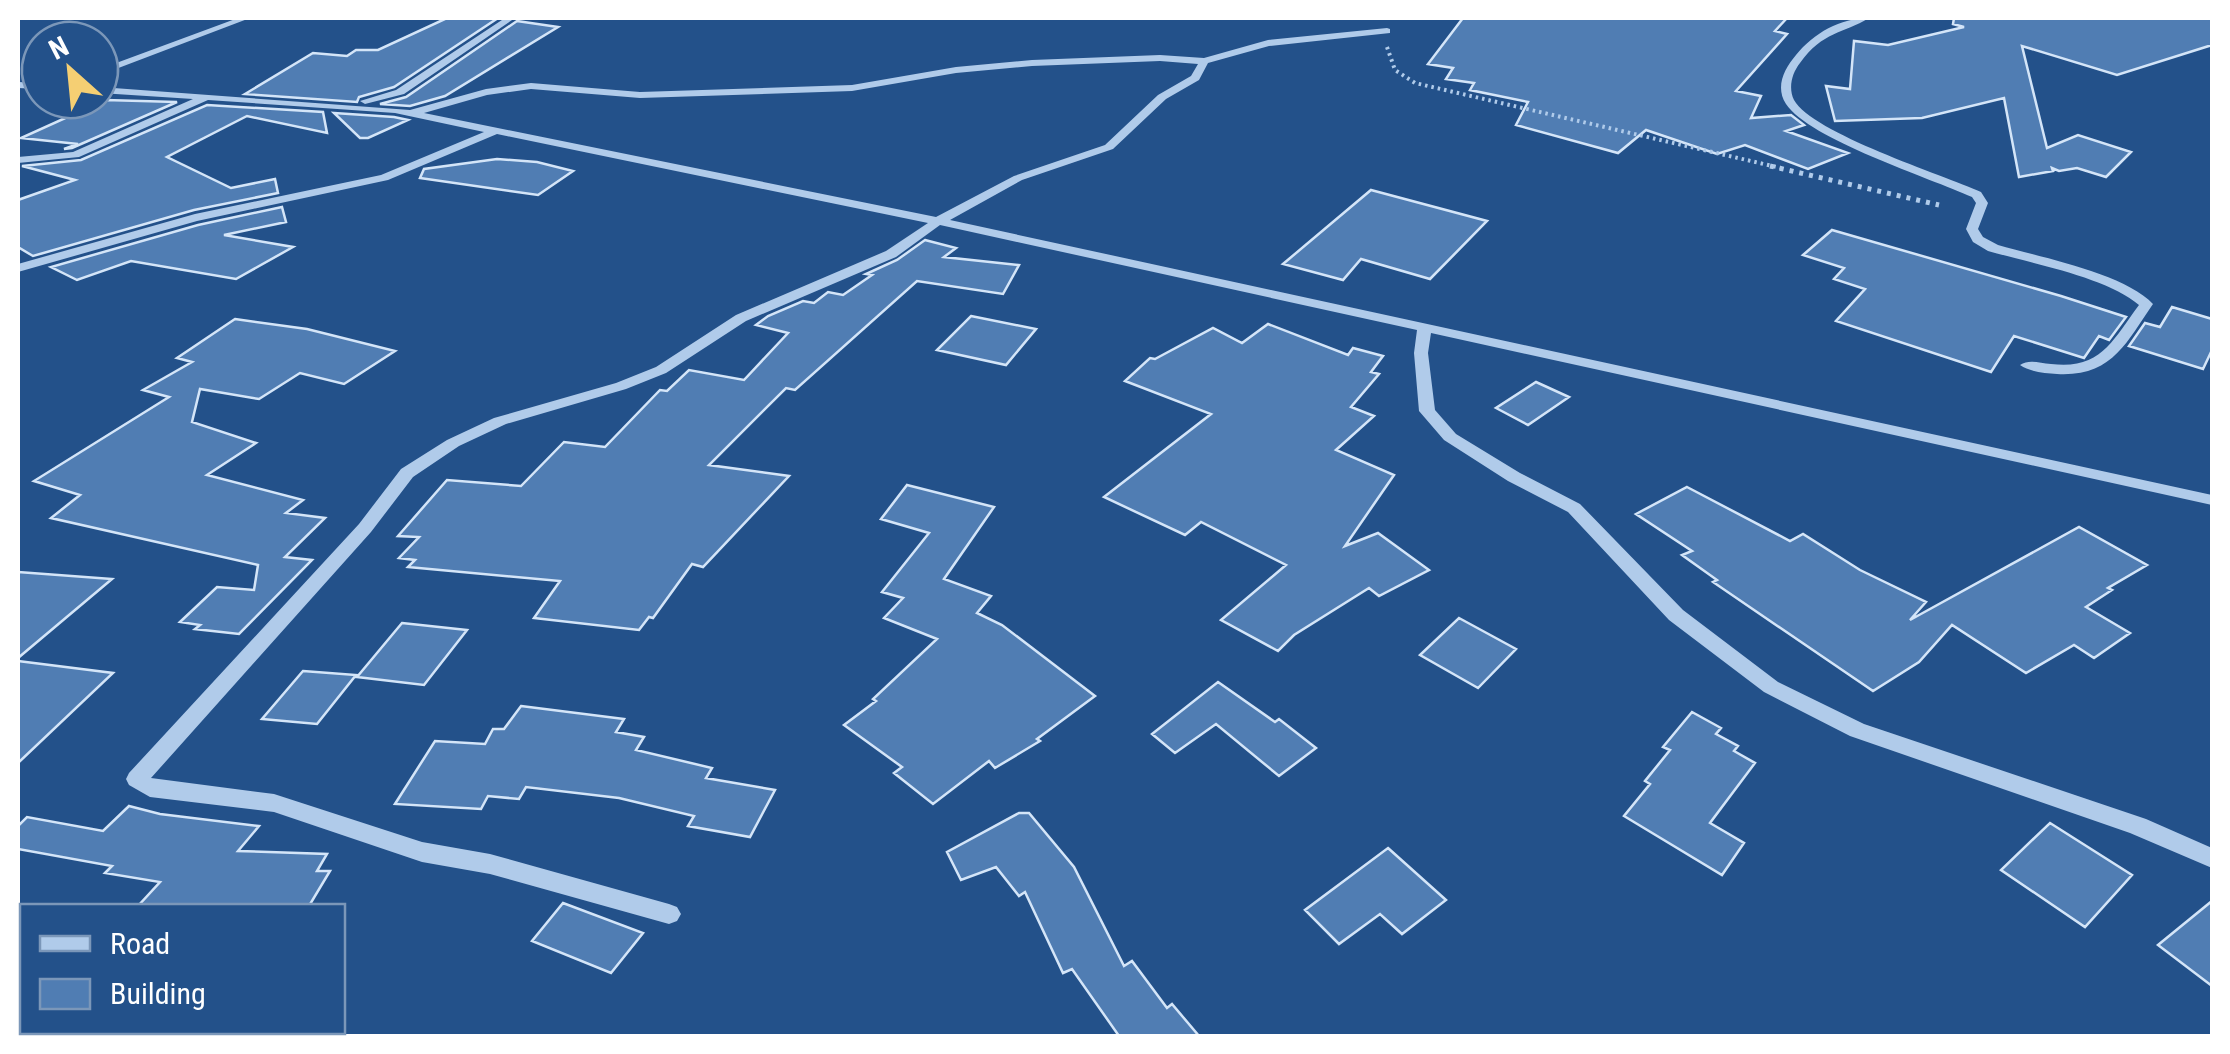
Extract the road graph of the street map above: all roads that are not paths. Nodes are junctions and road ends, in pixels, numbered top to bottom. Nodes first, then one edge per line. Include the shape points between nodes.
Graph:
1 (245, 18) edge
2 (510, 18) edge
3 (1866, 18) edge
4 (1388, 32) road end
5 (1204, 61) junction
6 (120, 65) edge
7 (120, 91) edge
8 (400, 92) junction
9 (207, 97) junction
10 (350, 105) junction
11 (403, 111) junction
12 (495, 131) junction
13 (18, 160) edge
14 (938, 220) junction
15 (18, 268) edge
16 (1425, 326) junction
17 (2027, 364) dead end
18 (2212, 500) edge
19 (2212, 858) edge
20 (669, 914) dead end

1 - 6 street
2 - 8 street
3 - 17 street via 1826,30 1798,57 1788,72 1792,106 1844,137 1977,195 1982,203 1972,228 1993,248 2118,286 2146,304 2090,370
4 - 5 street via 1268,43
5 - 11 street via 1032,63 833,88 640,95 531,86
5 - 14 street via 1195,78 1162,97 1110,147 1018,178
7 - 9 street
8 - 10 street
8 - 11 street
9 - 10 street
9 - 13 street via 75,154
10 - 11 street
11 - 12 street
12 - 14 street
12 - 15 street via 384,178 195,218
14 - 16 street
14 - 20 street via 891,254 740,318 660,370 500,421 407,474 137,779 150,788 274,803 422,852
16 - 18 street
16 - 19 street via 1427,411 1450,438 1574,508 1676,615 1771,687 1857,730 2138,826

